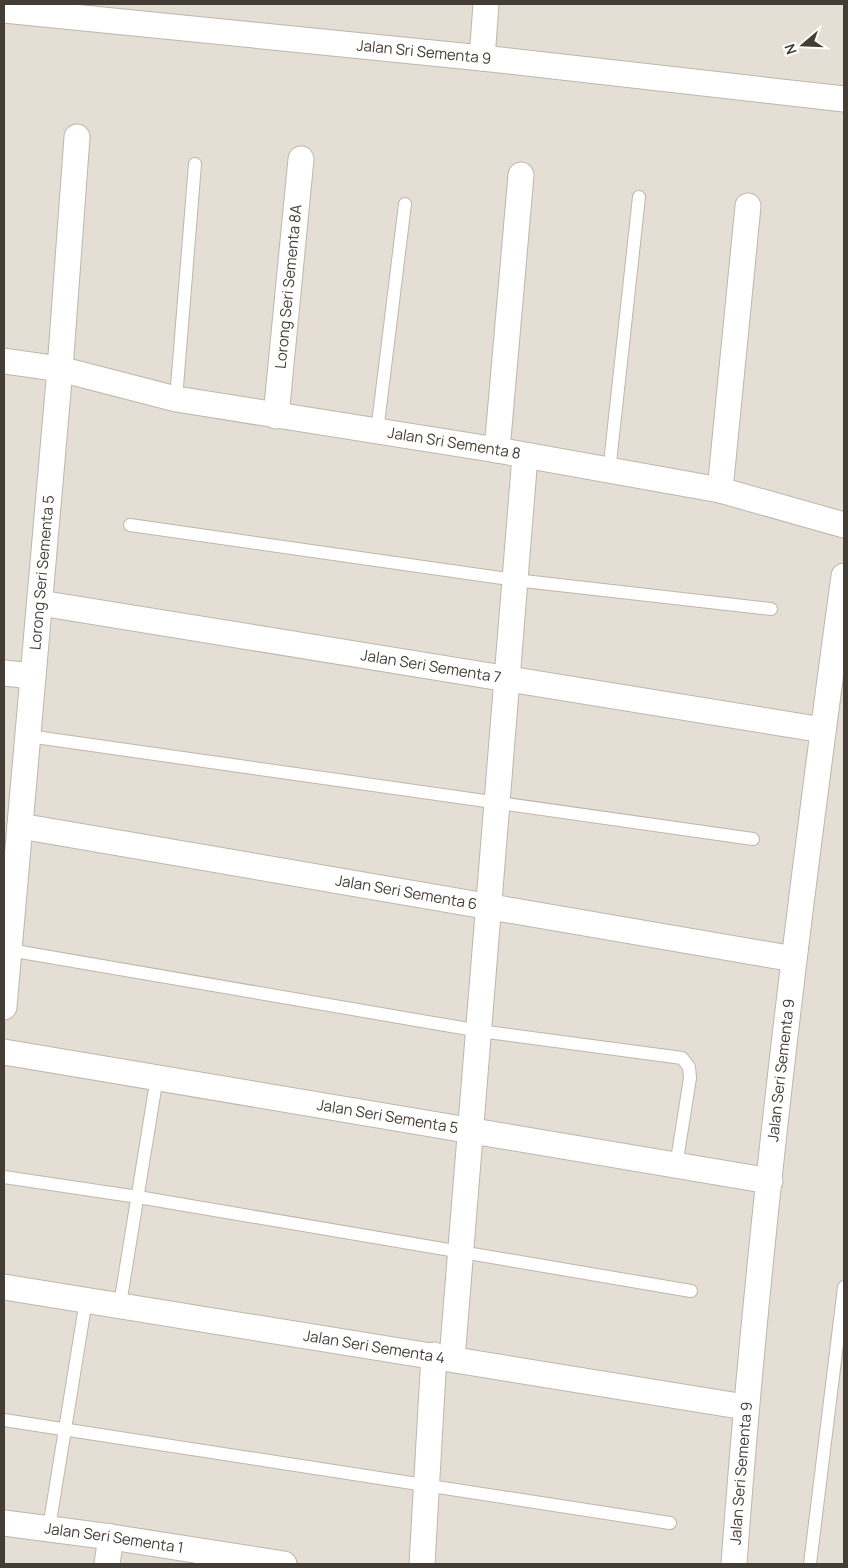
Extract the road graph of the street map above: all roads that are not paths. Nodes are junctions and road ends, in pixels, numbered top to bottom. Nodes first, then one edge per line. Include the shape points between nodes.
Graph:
1 (486, 4) edge
2 (4, 10) edge
3 (66, 10) edge
4 (482, 58) junction
5 (844, 99) edge
6 (77, 137) dead end
7 (302, 159) dead end
8 (195, 164) dead end
9 (521, 175) dead end
10 (639, 197) dead end
11 (405, 204) dead end
12 (748, 206) dead end
13 (4, 361) edge
14 (60, 369) junction
15 (176, 399) junction
16 (276, 416) junction
17 (377, 432) junction
18 (497, 450) junction
19 (525, 456) junction
20 (608, 472) junction
21 (720, 490) junction
22 (130, 525) dead end
23 (844, 525) edge
24 (844, 576) edge
25 (515, 580) junction
26 (40, 603) junction
27 (771, 609) dead end
28 (4, 673) edge
29 (33, 676) junction
30 (508, 679) junction
31 (823, 730) junction
32 (28, 736) junction
33 (498, 804) junction
34 (20, 826) junction
35 (753, 839) dead end
36 (490, 907) junction
37 (9, 950) junction
38 (794, 960) junction
39 (4, 1007) edge
40 (480, 1031) junction
41 (4, 1052) edge
42 (157, 1077) junction
43 (472, 1131) junction
44 (676, 1166) junction
45 (4, 1177) edge
46 (770, 1181) junction
47 (138, 1197) junction
48 (461, 1251) junction
49 (4, 1287) edge
50 (844, 1287) edge
51 (691, 1291) dead end
52 (86, 1300) junction
53 (120, 1304) junction
54 (443, 1357) junction
55 (745, 1407) junction
56 (4, 1420) edge
57 (65, 1430) junction
58 (427, 1485) junction
59 (4, 1523) edge
60 (670, 1523) dead end
61 (49, 1528) junction
62 (111, 1537) junction
63 (107, 1564) edge
64 (284, 1564) edge
65 (422, 1564) edge
66 (734, 1564) edge
67 (810, 1564) edge

1 - 4 street
2 - 3 street, Jalan Sri Sementa 9
3 - 4 street, Jalan Sri Sementa 9
4 - 5 street, Jalan Sri Sementa 9
6 - 14 street, Lorong Seri Sementa 5
7 - 16 street, Lorong Seri Sementa 8A
8 - 15 lane
9 - 18 street
10 - 20 lane
11 - 17 lane
12 - 21 street
13 - 14 street, Jalan Sri Sementa 8
14 - 15 street, Jalan Sri Sementa 8
14 - 26 street, Lorong Seri Sementa 5
15 - 16 street, Jalan Sri Sementa 8
16 - 17 street, Jalan Sri Sementa 8
17 - 18 street, Jalan Sri Sementa 8
18 - 19 street, Jalan Sri Sementa 8
19 - 20 street, Jalan Sri Sementa 8
19 - 25 street
20 - 21 street, Jalan Sri Sementa 8
21 - 23 street, Jalan Sri Sementa 8
22 - 25 lane
24 - 31 street, Jalan Seri Sementa 9
25 - 27 lane
25 - 30 street
26 - 29 street, Lorong Seri Sementa 5
26 - 30 street, Jalan Seri Sementa 7
28 - 29 street
29 - 32 street, Lorong Seri Sementa 5
30 - 31 street, Jalan Seri Sementa 7
30 - 33 street
31 - 38 street, Jalan Seri Sementa 9
32 - 33 lane
32 - 34 street, Lorong Seri Sementa 5
33 - 35 lane
33 - 36 street
34 - 36 street, Jalan Seri Sementa 6
34 - 37 street, Lorong Seri Sementa 5
36 - 38 street, Jalan Seri Sementa 6
36 - 40 street
37 - 39 street, Lorong Seri Sementa 5
37 - 40 lane
38 - 46 street, Jalan Seri Sementa 9
40 - 43 street
40 - 44 lane via 682,1058 689,1067 690,1078
41 - 42 street, Jalan Seri Sementa 5
42 - 43 street, Jalan Seri Sementa 5
42 - 47 lane
43 - 44 street, Jalan Seri Sementa 5
43 - 48 street
44 - 46 street, Jalan Seri Sementa 5
45 - 47 lane
46 - 55 street, Jalan Seri Sementa 9
47 - 48 lane
47 - 53 lane
48 - 51 lane
48 - 54 street
49 - 52 street, Jalan Seri Sementa 4
50 - 67 lane
52 - 53 street, Jalan Seri Sementa 4
52 - 57 lane
53 - 54 street, Jalan Seri Sementa 4
54 - 55 street, Jalan Seri Sementa 4
54 - 58 street
55 - 66 street, Jalan Seri Sementa 9
56 - 57 lane
57 - 58 lane
57 - 61 lane
58 - 60 lane
58 - 65 street
59 - 61 street, Jalan Seri Sementa 1
61 - 62 street, Jalan Seri Sementa 1
62 - 63 street
62 - 64 street, Jalan Seri Sementa 1

